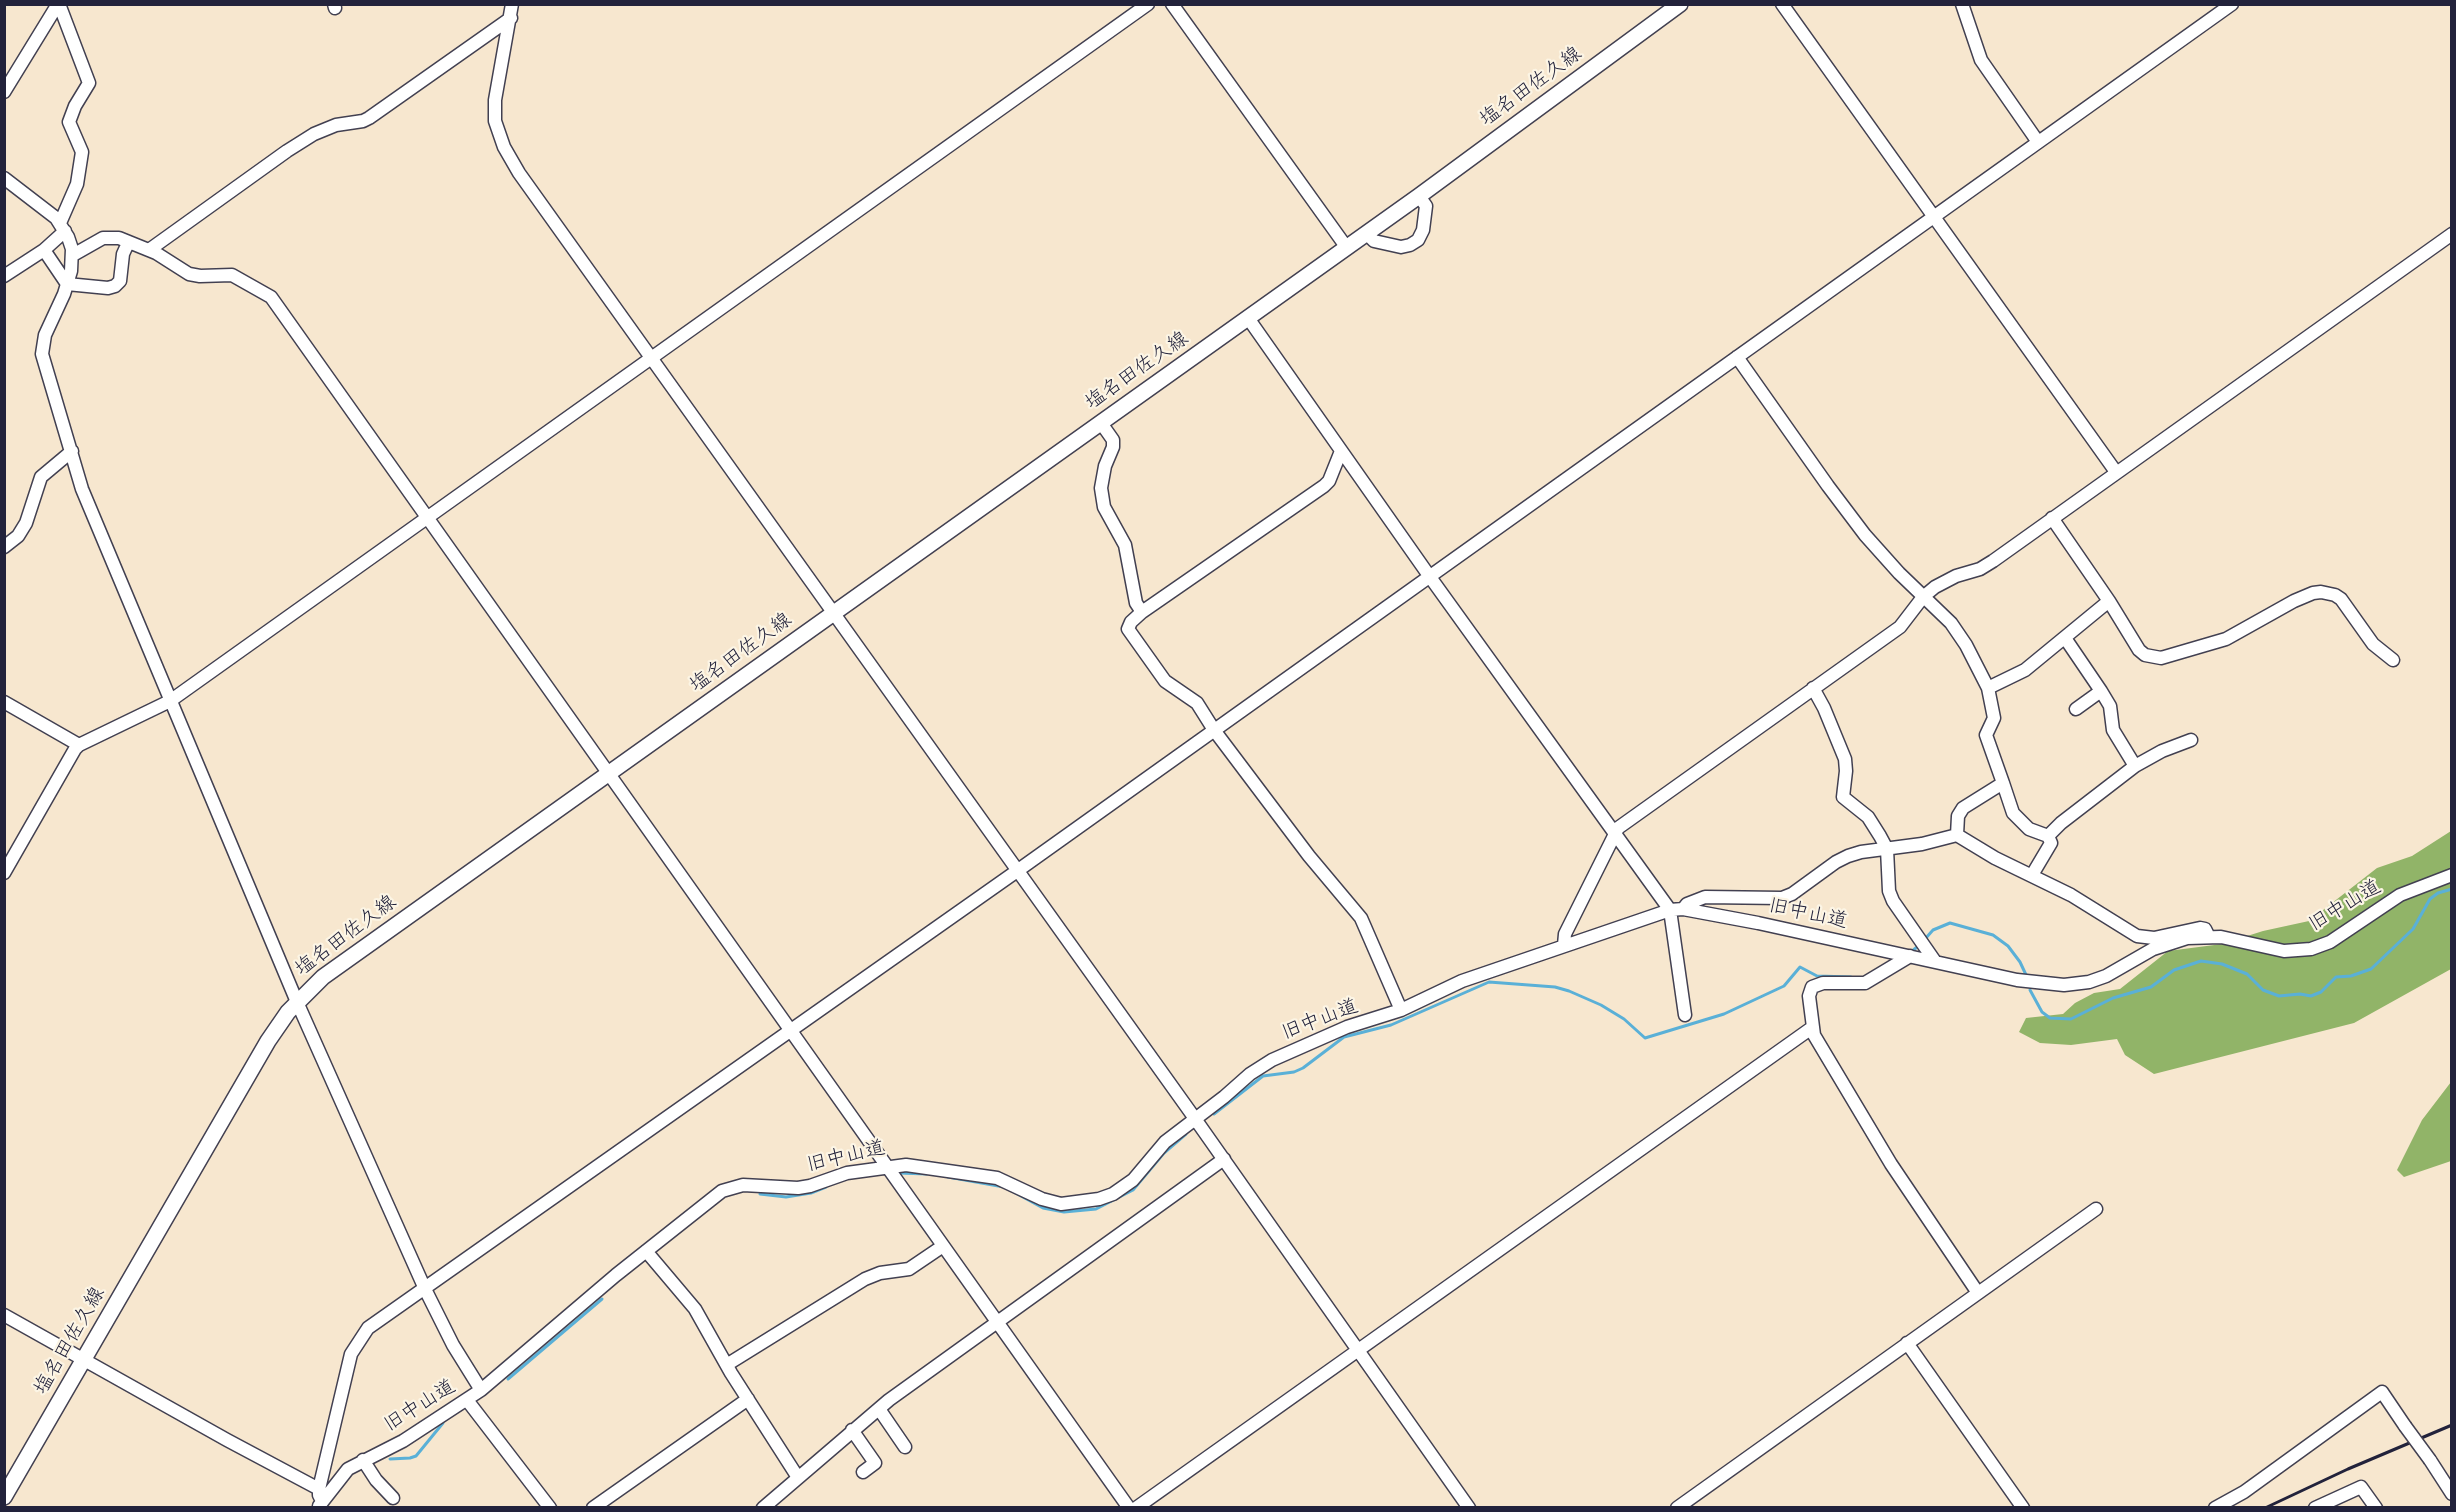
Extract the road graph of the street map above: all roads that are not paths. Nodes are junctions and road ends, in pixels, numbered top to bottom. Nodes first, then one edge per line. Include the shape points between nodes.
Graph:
1 (58, 4) edge
2 (512, 4) edge
3 (1148, 4) edge
4 (1172, 4) edge
5 (1680, 4) edge
6 (1782, 4) edge
7 (1962, 4) edge
8 (2232, 4) edge
9 (511, 18) junction
10 (4, 92) edge
11 (2038, 142) junction
12 (4, 178) edge
13 (1419, 196) junction
14 (1934, 216) junction
15 (63, 227) junction
16 (1367, 234) junction
17 (2451, 234) edge
18 (128, 243) junction
19 (1347, 248) junction
20 (44, 250) junction
21 (149, 250) junction
22 (73, 255) junction
23 (4, 276) edge
24 (67, 284) junction
25 (1248, 318) junction
26 (1737, 357) junction
27 (650, 360) junction
28 (1101, 423) junction
29 (72, 451) junction
30 (1341, 451) junction
31 (2116, 472) junction
32 (427, 518) junction
33 (2052, 518) junction
34 (4, 547) edge
35 (1430, 577) junction
36 (1923, 597) junction
37 (2109, 601) junction
38 (1142, 612) junction
39 (832, 613) junction
40 (2065, 638) junction
41 (2393, 660) dead end
42 (1813, 688) junction
43 (1988, 688) junction
44 (2101, 691) junction
45 (170, 701) junction
46 (4, 702) edge
47 (2076, 709) dead end
48 (1214, 730) junction
49 (2191, 740) dead end
50 (79, 745) junction
51 (2135, 766) junction
52 (608, 774) junction
53 (2003, 783) junction
54 (1614, 834) junction
55 (1957, 835) junction
56 (2048, 836) junction
57 (1887, 849) junction
58 (1017, 871) junction
59 (4, 873) edge
60 (2032, 875) junction
61 (2451, 875) edge
62 (1683, 909) junction
63 (1670, 910) junction
64 (2209, 937) junction
65 (1564, 945) junction
66 (1910, 956) junction
67 (1934, 960) junction
68 (297, 1002) junction
69 (1401, 1010) junction
70 (1685, 1015) dead end
71 (1812, 1028) junction
72 (792, 1030) junction
73 (1195, 1119) junction
74 (1224, 1159) junction
75 (888, 1166) junction
76 (2096, 1209) dead end
77 (943, 1246) junction
78 (646, 1251) junction
79 (425, 1289) junction
80 (1978, 1293) junction
81 (4, 1315) edge
82 (997, 1322) junction
83 (1907, 1343) junction
84 (1358, 1350) junction
85 (84, 1359) junction
86 (728, 1364) junction
87 (481, 1390) junction
88 (748, 1399) junction
89 (467, 1401) junction
90 (879, 1409) junction
91 (852, 1430) junction
92 (906, 1446) dead end
93 (363, 1460) junction
94 (863, 1472) dead end
95 (797, 1476) junction
96 (2451, 1494) edge
97 (4, 1497) edge
98 (393, 1498) dead end
99 (320, 1499) edge
100 (550, 1508) edge
101 (593, 1508) edge
102 (763, 1508) edge
103 (1129, 1508) edge
104 (1136, 1508) edge
105 (1469, 1508) edge
106 (1677, 1508) edge
107 (2023, 1508) edge
108 (2215, 1508) edge
109 (2315, 1508) edge
110 (2376, 1508) edge

1 - 10 street
1 - 15 street via 89,83 69,122 82,152 77,184
2 - 9 street
3 - 27 street
4 - 19 street
5 - 13 main road, 塩名田佐久線
6 - 14 street
7 - 11 street via 1981,60
8 - 11 street
9 - 21 street via 369,118 336,125 287,151
9 - 27 street via 495,100 495,121 501,140 519,174
11 - 14 street
12 - 15 street via 51,213
13 - 16 main road, 塩名田佐久線
13 - 16 street via 1426,206 1418,240 1401,247 1374,241
14 - 26 street
14 - 31 street
15 - 20 street
15 - 22 street
16 - 19 main road, 塩名田佐久線
17 - 31 street
18 - 21 street
18 - 22 street via 119,238 103,238
18 - 24 street via 124,247 120,281 115,286
19 - 25 main road, 塩名田佐久線
20 - 23 street
20 - 24 street
21 - 32 street via 189,273 232,275 271,297
22 - 24 street
24 - 29 street via 45,335 42,354
25 - 28 main road, 塩名田佐久線
25 - 30 street
26 - 35 street
26 - 36 street via 1865,535
27 - 32 street
27 - 39 street
28 - 38 street via 1113,440 1101,488 1104,507 1125,545 1136,603
28 - 39 main road, 塩名田佐久線
29 - 34 street via 41,477 26,523
29 - 45 street via 82,489
30 - 35 street
30 - 38 street via 1324,486
31 - 33 street
32 - 45 street
32 - 52 street
33 - 36 street via 1980,569 1948,580
33 - 37 street
35 - 48 street
35 - 54 street
36 - 42 street via 1900,627
36 - 43 street via 1951,623
37 - 40 street
37 - 41 street via 2139,650 2160,658 2226,639 2294,601 2313,593 2329,593 2341,598 2373,644
38 - 48 street via 1128,626 1131,634 1165,681 1197,703
39 - 52 main road, 塩名田佐久線
39 - 58 street
40 - 43 street via 2025,670
40 - 44 street
42 - 54 street
42 - 57 street via 1845,759 1843,797 1868,817
43 - 53 street via 1994,718 1986,735
44 - 47 street
44 - 51 street via 2110,706 2113,730
45 - 50 street
45 - 68 street
46 - 50 street
48 - 58 street
48 - 69 street via 1361,918
49 - 51 street
50 - 59 street
51 - 56 street
52 - 68 main road, 塩名田佐久線 via 340,963
52 - 72 street
53 - 55 street via 1963,808
53 - 56 street via 2013,813 2029,829
54 - 63 street
54 - 65 street via 1565,934
55 - 57 street
55 - 60 street
56 - 60 street via 2051,843
57 - 62 street via 1842,859 1782,898 1705,897
57 - 67 street via 1893,901
58 - 72 street
58 - 73 street
60 - 64 street via 2143,938 2200,928
61 - 64 street, 旧中山道 via 2400,895 2330,942 2311,949 2284,951
62 - 63 street, 旧中山道
62 - 66 street, 旧中山道
63 - 65 street, 旧中山道
63 - 70 street
64 - 67 street, 旧中山道 via 2161,945 2106,976 2064,985 2017,980
65 - 69 street, 旧中山道 via 1462,981
66 - 67 street, 旧中山道
66 - 71 street via 1865,983 1823,983 1812,987
68 - 79 street
68 - 85 main road, 塩名田佐久線 via 268,1041
69 - 73 street, 旧中山道 via 1347,1027 1272,1060
71 - 80 street via 1816,1041 1892,1164
71 - 84 street
72 - 75 street
72 - 79 street
73 - 74 street
73 - 75 street, 旧中山道 via 1165,1142 1125,1186 1078,1204 1042,1199 997,1178 918,1166
74 - 82 street
74 - 84 street
75 - 77 street
75 - 78 street, 旧中山道 via 847,1173 810,1186 743,1185 722,1191
76 - 80 street
77 - 82 street
77 - 86 street via 909,1269 865,1279
78 - 86 street via 695,1309
78 - 87 street, 旧中山道
79 - 87 street
79 - 99 street via 368,1328 351,1354
80 - 83 street
81 - 85 street
82 - 90 street
82 - 103 street
83 - 106 street
83 - 107 street
84 - 104 street
84 - 105 street
85 - 97 main road, 塩名田佐久線
85 - 99 street
86 - 88 street
87 - 89 street, 旧中山道
88 - 95 street
88 - 101 street
89 - 93 street, 旧中山道 via 388,1450
89 - 100 street
90 - 91 street
90 - 92 street
91 - 94 street via 875,1463
91 - 95 street
93 - 98 street
93 - 99 street, 旧中山道 via 341,1475
95 - 102 street
96 - 108 street, bridge via 2382,1392 2244,1492
109 - 110 street via 2361,1487

